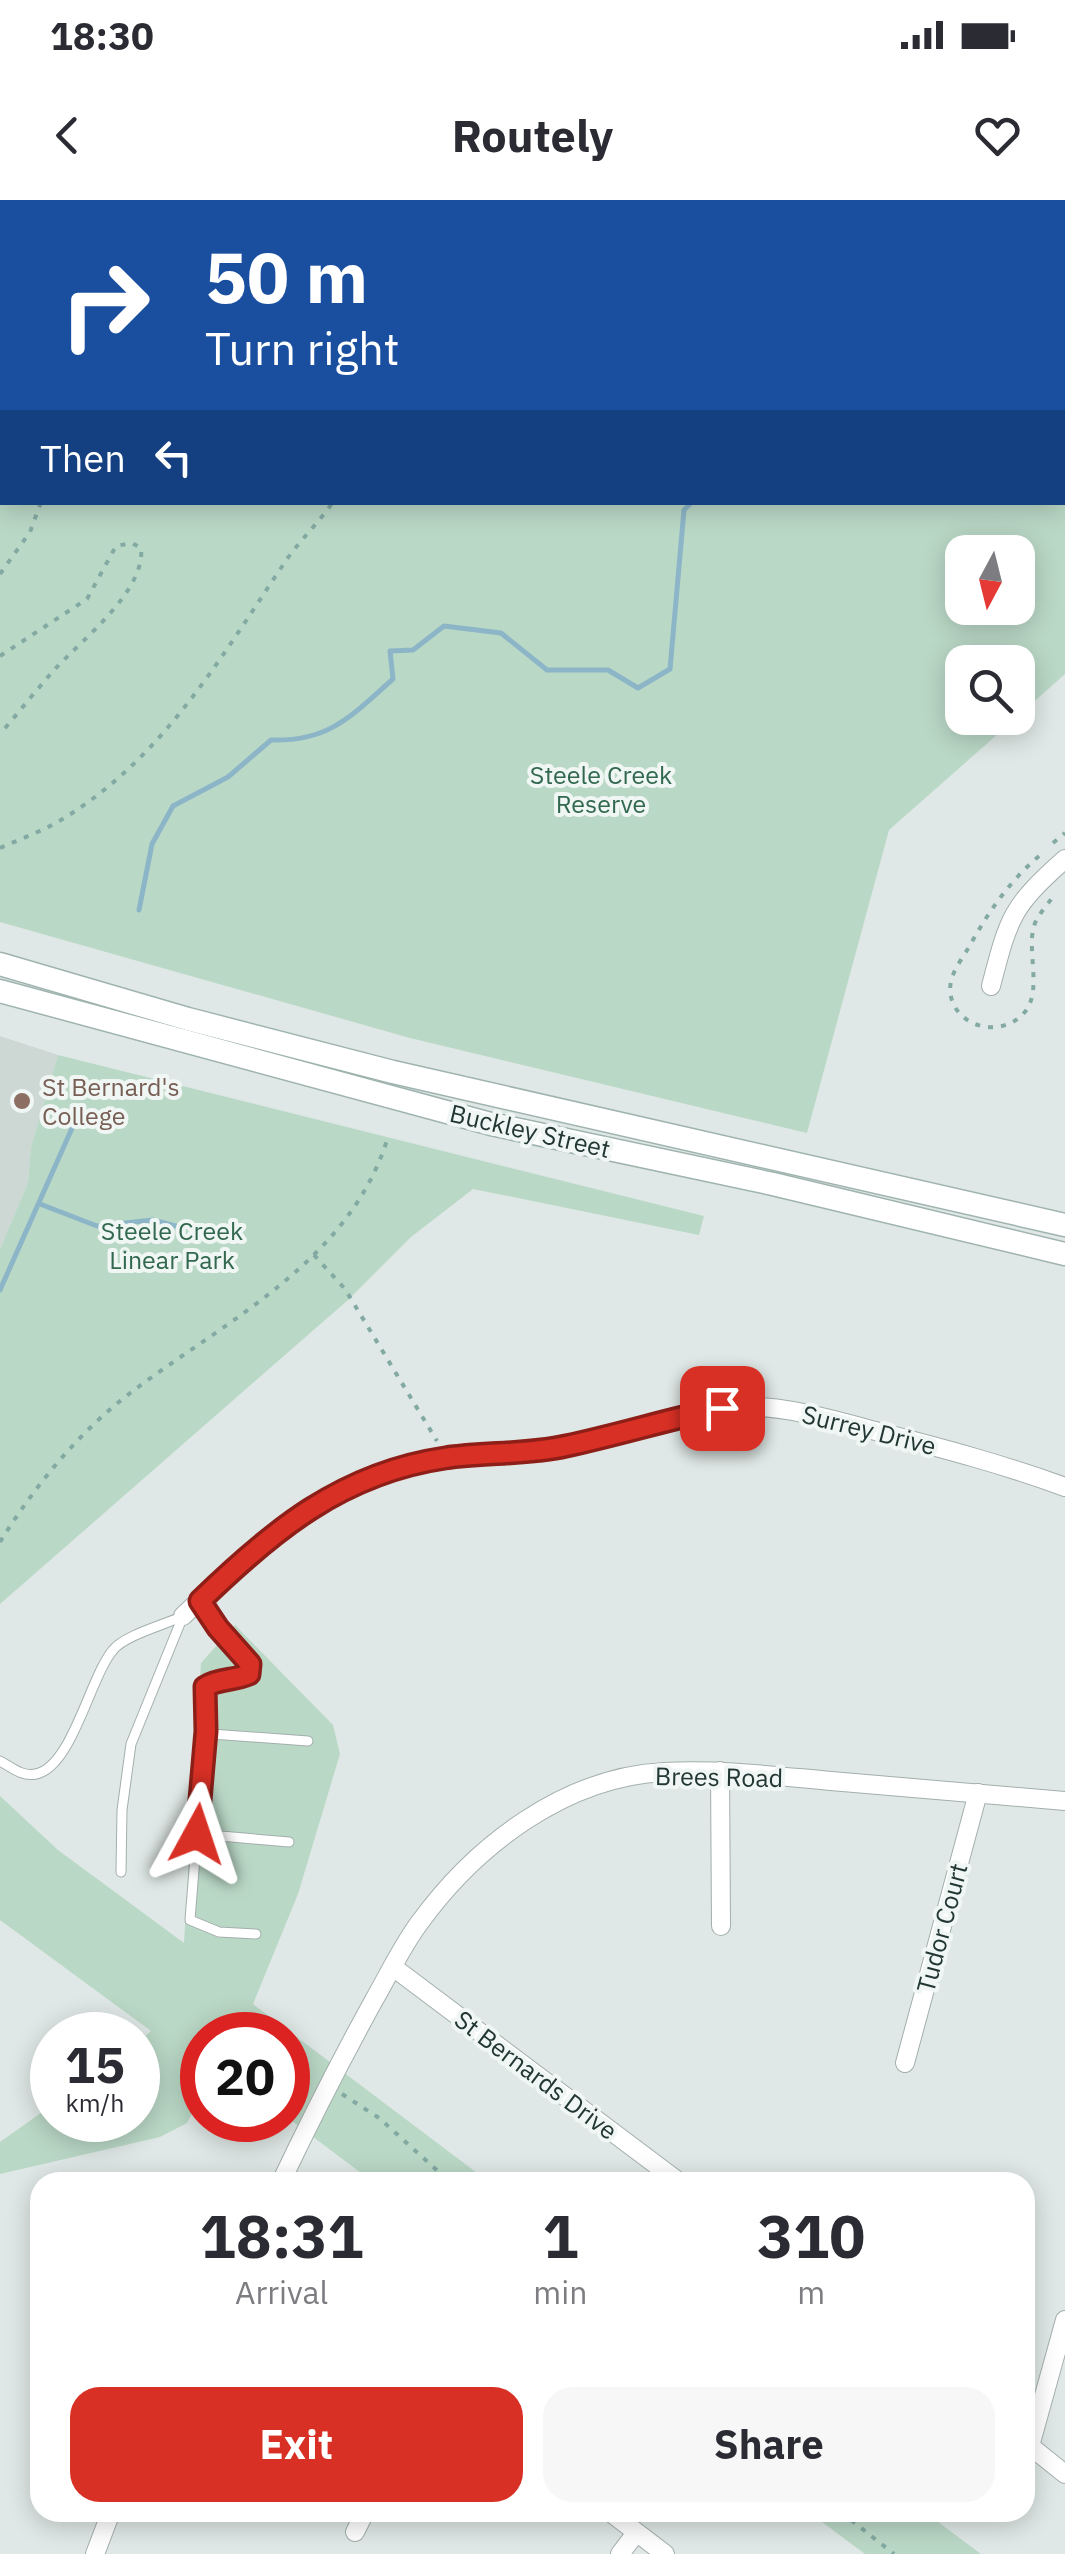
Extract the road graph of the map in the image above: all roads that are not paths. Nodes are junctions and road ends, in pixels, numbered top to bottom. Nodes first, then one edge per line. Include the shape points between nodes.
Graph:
1 (1065, 860) edge
2 (0, 964) edge
3 (991, 986) dead end
4 (0, 991) edge
5 (1065, 1226) edge
6 (1065, 1254) edge
7 (1065, 1487) edge
8 (200, 1601) junction
9 (184, 1616) junction
10 (206, 1731) junction
11 (308, 1741) dead end
12 (0, 1761) edge
13 (720, 1772) junction
14 (978, 1793) junction
15 (1065, 1800) edge
16 (197, 1834) junction
17 (289, 1842) dead end
18 (120, 1872) dead end
19 (720, 1926) dead end
20 (256, 1934) dead end
21 (393, 1968) junction
22 (905, 2063) dead end
23 (286, 2172) edge
24 (666, 2172) edge
25 (1065, 2320) edge
26 (1035, 2418) edge
27 (1035, 2450) edge
28 (1065, 2474) edge
29 (108, 2522) edge
30 (360, 2522) edge
31 (622, 2522) edge
32 (355, 2532) dead end
33 (636, 2533) junction
34 (98, 2550) edge
35 (620, 2554) edge
36 (665, 2554) edge

1 - 3 street via 1027,893 1009,920
2 - 5 main road, Buckley Street via 393,1072
4 - 6 main road, Buckley Street via 491,1124
7 - 8 street, Surrey Drive via 798,1411 722,1408 565,1447 388,1469 292,1520
8 - 9 street, Surrey Drive
8 - 10 lane via 250,1664 249,1674 205,1687
9 - 12 lane via 116,1646 50,1766 22,1774
9 - 18 lane via 131,1744
10 - 11 lane
10 - 16 lane
13 - 14 street, Brees Road
13 - 19 street
13 - 21 street, Brees Road via 660,1772 612,1782 522,1821 482,1850 446,1889
14 - 15 street, Brees Road
14 - 22 street, Tudor Court
16 - 17 lane
16 - 20 lane via 190,1920 219,1932
21 - 23 street, Brees Road
21 - 24 street, St Bernards Drive
25 - 26 street
27 - 28 street
29 - 34 street
30 - 32 street
31 - 33 street
33 - 35 street
33 - 36 street

